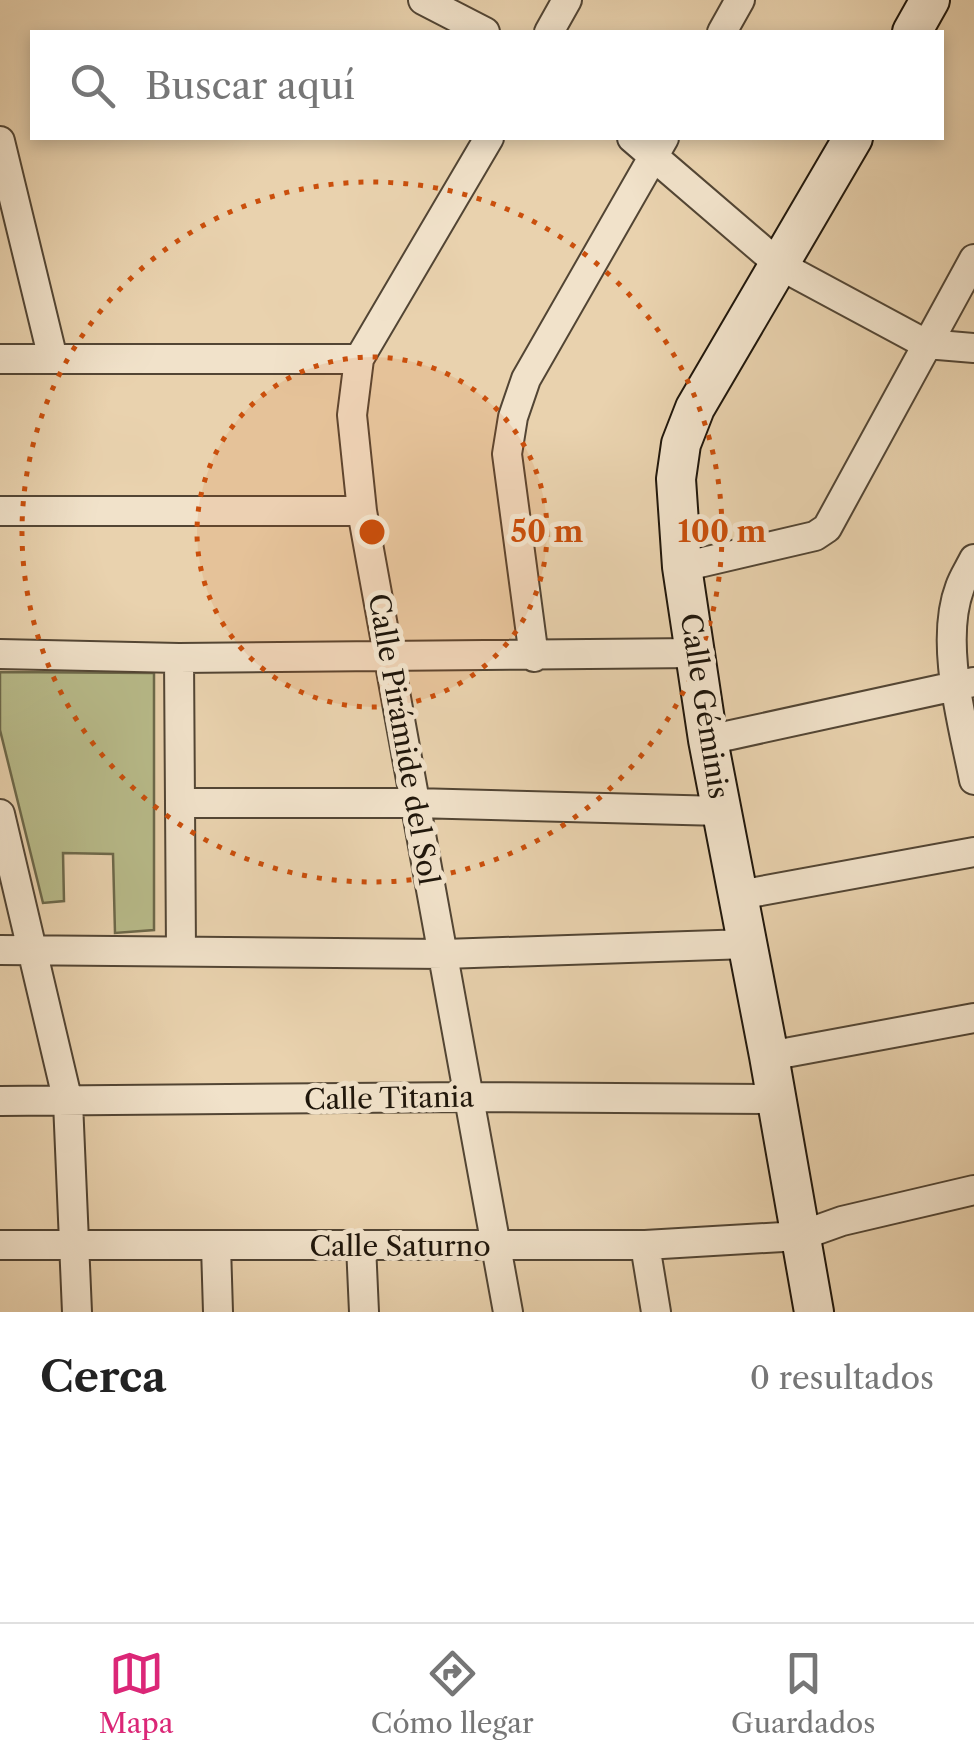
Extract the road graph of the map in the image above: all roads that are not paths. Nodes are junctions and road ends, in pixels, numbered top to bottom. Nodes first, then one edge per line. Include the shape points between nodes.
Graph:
1 (423, 0) edge
2 (566, 0) edge
3 (740, 0) edge
4 (930, 0) edge
5 (481, 30) edge
6 (550, 30) edge
7 (723, 30) edge
8 (913, 30) edge
9 (488, 140) edge
10 (852, 140) edge
11 (0, 141) edge
12 (659, 146) edge
13 (974, 259) edge
14 (781, 266) junction
15 (926, 344) junction
16 (974, 348) edge
17 (359, 358) junction
18 (0, 359) edge
19 (53, 359) junction
20 (0, 512) edge
21 (362, 512) junction
22 (974, 560) edge
23 (682, 567) junction
24 (696, 653) junction
25 (0, 654) edge
26 (389, 655) junction
27 (534, 657) junction
28 (179, 658) junction
29 (965, 684) edge
30 (708, 740) junction
31 (974, 780) edge
32 (414, 802) junction
33 (180, 803) junction
34 (722, 811) junction
35 (0, 814) edge
36 (974, 852) edge
37 (739, 896) junction
38 (748, 944) junction
39 (0, 950) edge
40 (32, 950) junction
41 (180, 950) junction
42 (444, 954) junction
43 (974, 1018) edge
44 (769, 1056) junction
45 (470, 1097) junction
46 (777, 1100) junction
47 (0, 1101) edge
48 (68, 1102) junction
49 (974, 1190) edge
50 (800, 1236) junction
51 (0, 1245) edge
52 (74, 1245) junction
53 (361, 1245) junction
54 (645, 1245) junction
55 (216, 1246) junction
56 (498, 1246) junction
57 (77, 1312) edge
58 (218, 1312) edge
59 (364, 1312) edge
60 (508, 1312) edge
61 (656, 1312) edge
62 (814, 1312) edge

1 - 5 street
2 - 6 street
3 - 7 street
4 - 8 street
9 - 17 street, Calle Pirámide del Sol
10 - 14 street, Calle Géminis
11 - 19 street
12 - 14 street
12 - 27 street via 526,379 512,417 508,454
13 - 15 street
14 - 15 street
14 - 23 street, Calle Géminis via 695,408 681,444 676,479
15 - 16 street
15 - 23 street via 827,528
17 - 19 street
17 - 21 street, Calle Pirámide del Sol via 352,416
18 - 19 street
20 - 21 street
21 - 26 street, Calle Pirámide del Sol
22 - 29 street via 952,622
23 - 24 street, Calle Géminis
24 - 27 street
24 - 30 street, Calle Géminis
25 - 28 street
26 - 27 street
26 - 28 street
26 - 32 street, Calle Pirámide del Sol
28 - 33 street
29 - 30 street
29 - 31 street
30 - 34 street, Calle Géminis
32 - 33 street
32 - 34 street
32 - 42 street, Calle Pirámide del Sol
33 - 41 street
34 - 37 street, Calle Géminis
35 - 40 street
36 - 37 street
37 - 38 street, Calle Géminis
38 - 42 street
38 - 44 street, Calle Géminis
39 - 40 street
40 - 41 street
40 - 48 street
41 - 42 street
42 - 45 street, Calle Pirámide del Sol
43 - 44 street
44 - 46 street, Calle Géminis
45 - 46 street, Calle Titania
45 - 48 street, Calle Titania
45 - 56 street, Calle Pirámide del Sol
46 - 50 street, Calle Géminis
47 - 48 street, Calle Titania
48 - 52 street
49 - 50 street, Calle Saturno
50 - 54 street, Calle Saturno
50 - 62 street, Calle Géminis
51 - 52 street, Calle Saturno
52 - 55 street, Calle Saturno
52 - 57 street
53 - 55 street, Calle Saturno
53 - 56 street, Calle Saturno
53 - 59 street
54 - 56 street, Calle Saturno
54 - 61 street
55 - 58 street
56 - 60 street, Calle Pirámide del Sol

